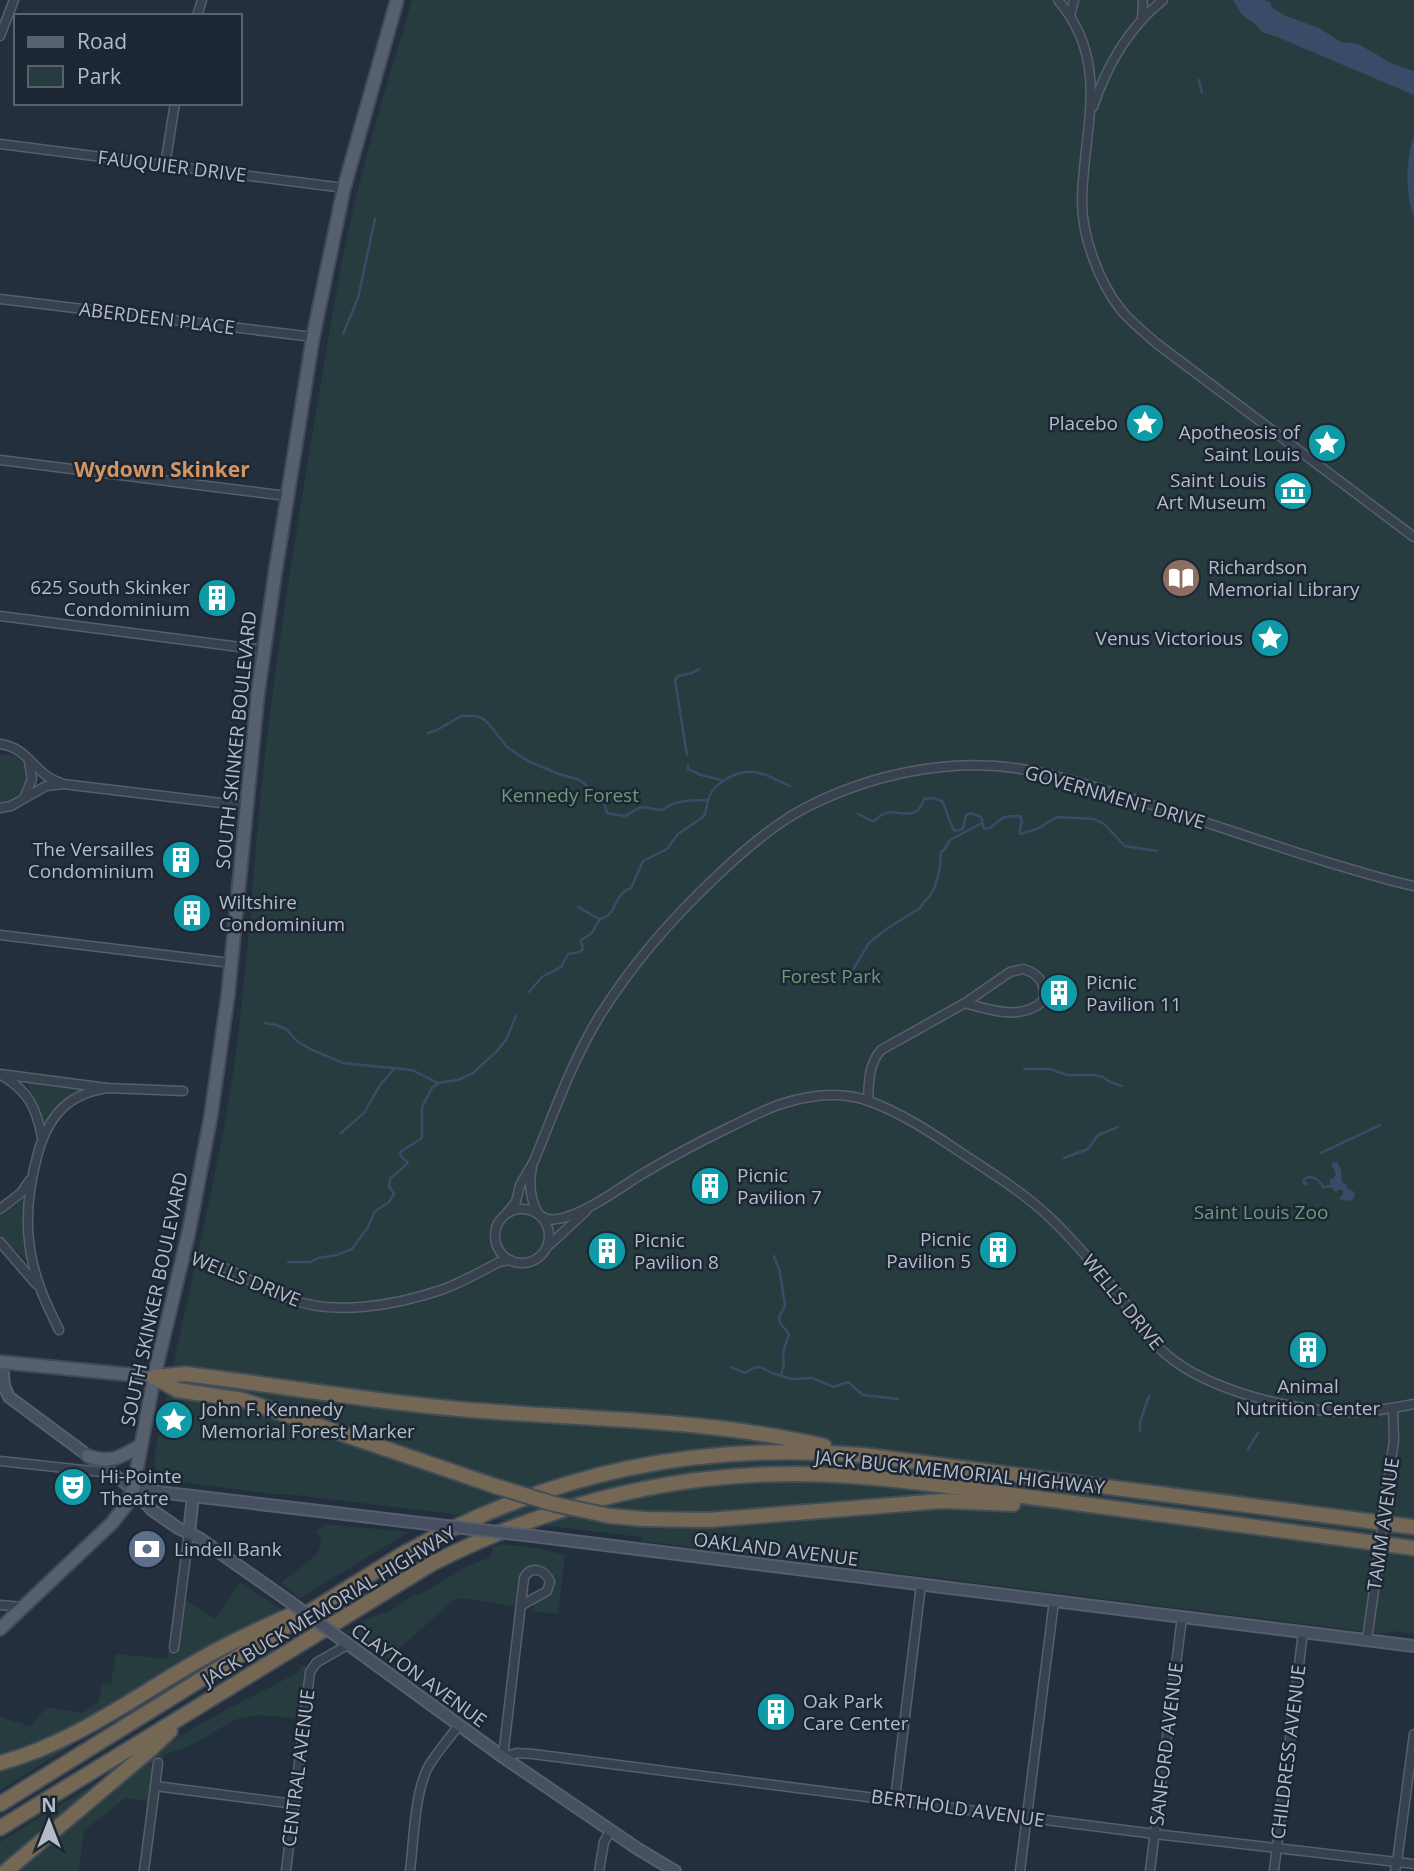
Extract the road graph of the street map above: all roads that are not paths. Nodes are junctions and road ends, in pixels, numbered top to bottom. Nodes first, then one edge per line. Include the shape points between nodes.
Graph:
1 (14, 0) edge
2 (397, 0) edge
3 (1058, 0) edge
4 (1074, 0) edge
5 (1143, 0) edge
6 (1163, 0) edge
7 (1070, 16) junction
8 (1142, 19) junction
9 (0, 36) edge
10 (175, 105) edge
11 (1091, 113) junction
12 (0, 144) edge
13 (165, 166) junction
14 (344, 188) junction
15 (0, 299) edge
16 (313, 337) junction
17 (0, 460) edge
18 (287, 496) junction
19 (1414, 537) edge
20 (0, 616) edge
21 (263, 650) junction
22 (0, 744) edge
23 (28, 759) junction
24 (63, 784) junction
25 (24, 798) junction
26 (246, 806) junction
27 (0, 808) edge
28 (1414, 886) edge
29 (0, 935) edge
30 (231, 963) junction
31 (965, 1003) junction
32 (1, 1074) edge
33 (107, 1088) junction
34 (183, 1091) dead end
35 (868, 1101) junction
36 (42, 1137) junction
37 (534, 1161) junction
38 (31, 1178) junction
39 (594, 1205) junction
40 (0, 1209) edge
41 (506, 1214) junction
42 (539, 1214) junction
43 (0, 1242) edge
44 (546, 1249) junction
45 (184, 1253) junction
46 (510, 1260) junction
47 (40, 1289) junction
48 (59, 1330) dead end
49 (1, 1362) edge
50 (154, 1377) junction
51 (1414, 1404) edge
52 (1393, 1408) junction
53 (141, 1445) junction
54 (863, 1455) junction
55 (88, 1456) junction
56 (0, 1461) edge
57 (111, 1474) junction
58 (133, 1489) junction
59 (193, 1496) junction
60 (1084, 1505) junction
61 (1414, 1527) edge
62 (189, 1533) junction
63 (1414, 1548) edge
64 (921, 1585) junction
65 (336, 1596) junction
66 (1054, 1601) junction
67 (0, 1605) edge
68 (522, 1605) junction
69 (22, 1607) junction
70 (1182, 1617) junction
71 (0, 1629) edge
72 (1303, 1632) junction
73 (1367, 1640) junction
74 (345, 1642) junction
75 (1414, 1646) edge
76 (174, 1648) dead end
77 (187, 1713) junction
78 (460, 1725) junction
79 (1414, 1734) edge
80 (503, 1756) junction
81 (0, 1763) edge
82 (158, 1763) dead end
83 (155, 1786) junction
84 (895, 1799) junction
85 (0, 1804) edge
86 (294, 1804) junction
87 (1027, 1817) junction
88 (0, 1829) edge
89 (610, 1831) junction
90 (1155, 1833) junction
91 (1277, 1847) junction
92 (1414, 1864) edge
93 (1396, 1867) edge
94 (6, 1871) edge
95 (144, 1871) edge
96 (286, 1871) edge
97 (410, 1871) edge
98 (599, 1871) edge
99 (675, 1871) edge
100 (1020, 1871) edge
101 (1150, 1871) edge
102 (1274, 1871) edge

1 - 9 street
2 - 14 main road, SOUTH SKINKER BOULEVARD
3 - 7 street
4 - 7 street
5 - 8 street
6 - 8 street
7 - 11 street via 1089,66
8 - 11 street via 1106,71
10 - 13 street
11 - 19 street via 1084,220 1100,275 1122,311 1156,344
12 - 13 street, FAUQUIER DRIVE
13 - 14 street, FAUQUIER DRIVE
14 - 16 main road, SOUTH SKINKER BOULEVARD
15 - 16 street, ABERDEEN PLACE
16 - 18 main road, SOUTH SKINKER BOULEVARD
17 - 18 street
18 - 21 main road, SOUTH SKINKER BOULEVARD
20 - 21 street
21 - 26 main road, SOUTH SKINKER BOULEVARD
22 - 23 street via 17,748
23 - 24 street
23 - 25 street via 32,779
24 - 25 street via 46,786
24 - 26 street
25 - 27 street
26 - 30 main road, SOUTH SKINKER BOULEVARD
28 - 37 street, GOVERNMENT DRIVE via 1025,769 941,768 863,784 804,808 755,842 706,886 638,960 597,1020
29 - 30 street
30 - 45 main road, SOUTH SKINKER BOULEVARD via 210,1124
31 - 31 street via 1010,972 1023,969 1037,975 1044,990 1040,1004 1020,1012
31 - 35 street via 881,1050 872,1063
32 - 33 street
32 - 36 street via 31,1101
33 - 34 street
33 - 36 street via 67,1103
35 - 39 street, WELLS DRIVE via 820,1095 780,1104 695,1144
35 - 52 street, WELLS DRIVE via 935,1135 1039,1208 1114,1287 1155,1344 1191,1372 1238,1391 1303,1407 1343,1412
36 - 38 street
37 - 41 street, GOVERNMENT DRIVE
37 - 42 street, GOVERNMENT DRIVE via 531,1192
38 - 40 street via 21,1193
38 - 47 street via 27,1218
39 - 42 street, WELLS DRIVE via 559,1219
39 - 44 street, WELLS DRIVE
41 - 42 street via 525,1209
41 - 46 street via 495,1238
42 - 44 street via 548,1228
43 - 47 street
44 - 46 street via 534,1260
45 - 46 street, WELLS DRIVE via 207,1259 287,1298 342,1308 440,1290
45 - 50 main road, SOUTH SKINKER BOULEVARD
47 - 48 street
49 - 50 main road
49 - 55 street, CLAYTON AVENUE via 9,1397
50 - 53 main road, SOUTH SKINKER BOULEVARD
50 - 54 highway via 180,1374 437,1407 725,1429
50 - 60 highway, bridge via 177,1390 252,1403 495,1486 610,1516 708,1520 942,1501
51 - 52 street, WELLS DRIVE
52 - 73 street, TAMM AVENUE, bridge via 1395,1430
53 - 55 main road via 113,1460
53 - 58 main road, SOUTH SKINKER BOULEVARD
54 - 61 highway, JACK BUCK MEMORIAL HIGHWAY
54 - 65 highway, JACK BUCK MEMORIAL HIGHWAY via 735,1453 672,1460 579,1480 462,1523
55 - 57 street, CLAYTON AVENUE
56 - 57 street
57 - 58 street, CLAYTON AVENUE
58 - 59 street, OAKLAND AVENUE
58 - 62 street, CLAYTON AVENUE via 152,1510
58 - 69 main road via 112,1523
59 - 62 street
59 - 64 street, OAKLAND AVENUE, bridge
60 - 63 highway, JACK BUCK MEMORIAL HIGHWAY
60 - 77 highway, JACK BUCK MEMORIAL HIGHWAY via 895,1480 800,1474 704,1479 609,1496 538,1517 460,1549
62 - 74 street, CLAYTON AVENUE, bridge
62 - 76 street
64 - 66 street, OAKLAND AVENUE
64 - 84 street
65 - 81 highway via 225,1646 73,1735
65 - 85 highway, JACK BUCK MEMORIAL HIGHWAY
66 - 70 street, OAKLAND AVENUE
66 - 87 street
67 - 69 street
68 - 68 street via 548,1591 545,1573 526,1573
68 - 80 street
69 - 71 main road
70 - 72 street, OAKLAND AVENUE
70 - 90 street, SANFORD AVENUE
72 - 73 street, OAKLAND AVENUE
72 - 91 street, CHILDRESS AVENUE
73 - 75 street, OAKLAND AVENUE
74 - 78 street, CLAYTON AVENUE
74 - 86 street, CENTRAL AVENUE via 310,1672
77 - 88 highway, JACK BUCK MEMORIAL HIGHWAY
77 - 94 highway via 152,1749
78 - 80 street, CLAYTON AVENUE
78 - 97 street via 423,1780
79 - 93 street
80 - 84 street, BERTHOLD AVENUE via 533,1754
80 - 89 street, CLAYTON AVENUE
82 - 83 street
83 - 86 street
83 - 95 street
84 - 87 street, BERTHOLD AVENUE
86 - 96 street, CENTRAL AVENUE
87 - 90 street, BERTHOLD AVENUE
87 - 100 street
89 - 98 street
89 - 99 street, CLAYTON AVENUE
90 - 91 street, BERTHOLD AVENUE
90 - 101 street, SANFORD AVENUE
91 - 93 street, BERTHOLD AVENUE
91 - 102 street, CHILDRESS AVENUE
92 - 93 street, BERTHOLD AVENUE

